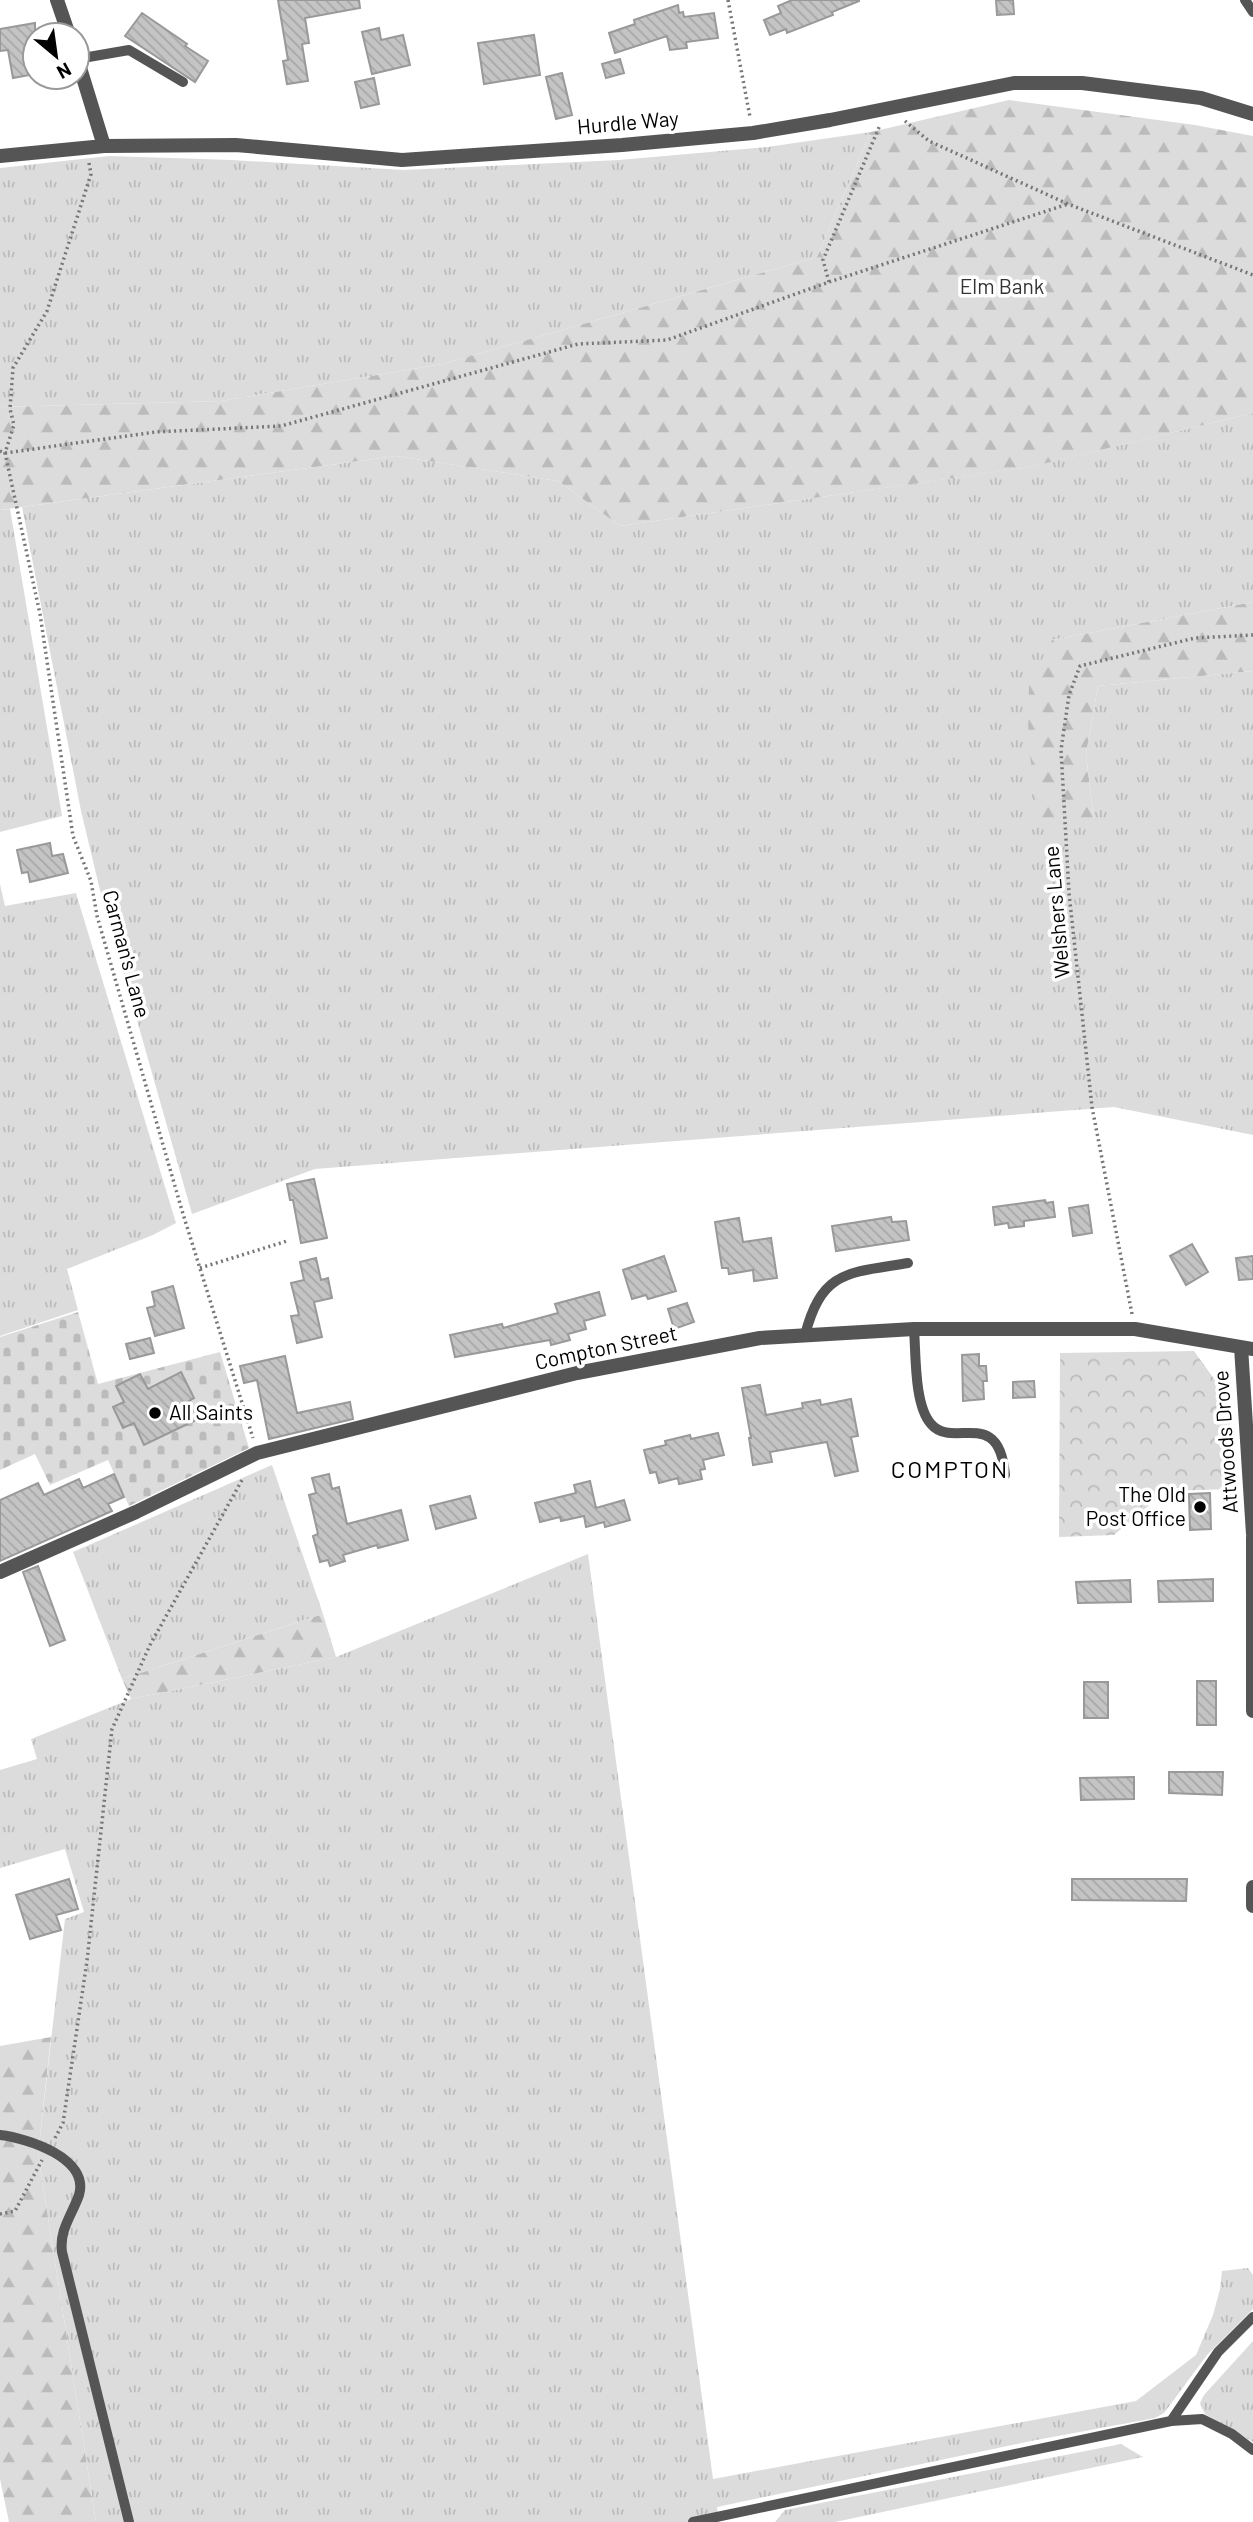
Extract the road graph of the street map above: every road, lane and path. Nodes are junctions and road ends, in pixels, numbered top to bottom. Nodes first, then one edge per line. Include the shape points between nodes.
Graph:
1 (57, 0) edge
2 (728, 0) edge
3 (1245, 0) edge
4 (1253, 12) edge
5 (64, 21) edge
6 (91, 57) edge
7 (183, 82) dead end
8 (87, 91) edge
9 (888, 107) junction
10 (1253, 114) edge
11 (753, 133) junction
12 (104, 146) junction
13 (87, 148) junction
14 (0, 156) edge
15 (1068, 204) junction
16 (1253, 275) edge
17 (829, 282) junction
18 (3, 452) edge
19 (1253, 635) edge
20 (287, 1241) dead end
21 (908, 1263) dead end
22 (200, 1268) junction
23 (914, 1329) junction
24 (1135, 1329) junction
25 (805, 1335) junction
26 (1247, 1348) edge
27 (257, 1453) junction
28 (1005, 1475) dead end
29 (1253, 1535) edge
30 (0, 1572) edge
31 (1252, 1607) edge
32 (1253, 1711) edge
33 (1253, 1887) edge
34 (1253, 1906) edge
35 (0, 2136) edge
36 (48, 2149) junction
37 (0, 2214) edge
38 (1253, 2317) edge
39 (1171, 2421) junction
40 (1253, 2450) edge
41 (129, 2522) edge
42 (693, 2522) edge

1 - 5 street
2 - 11 path
3 - 4 lane
6 - 7 lane via 129,50
8 - 12 street
9 - 10 street, Hurdle Way via 1014,83 1082,83 1201,98
9 - 11 street, Hurdle Way
9 - 15 path via 929,141
9 - 17 path via 823,260
11 - 12 street, Hurdle Way via 402,160 236,145
12 - 13 street, Hurdle Way
13 - 14 street, Hurdle Way
13 - 18 path via 91,174 47,311 13,368 10,409 14,425
15 - 16 path
15 - 17 path
17 - 18 path via 667,340 578,344 281,426 155,432
18 - 22 path, Carman's Lane via 40,614 73,836 91,881 96,916
19 - 24 path, Welshers Lane via 1195,638 1080,666 1069,695 1061,750 1069,893 1092,1108
20 - 22 path
21 - 25 lane via 853,1273 826,1287 811,1311
22 - 27 path, Carman's Lane
23 - 24 street, Compton Street
23 - 25 street, Compton Street
23 - 28 lane via 921,1400 928,1419 942,1431 987,1436 1000,1451
24 - 26 street, Compton Street
25 - 27 street, Compton Street via 760,1338 578,1373
26 - 29 street, Attwoods Drove
27 - 30 street, Compton Street via 136,1513
27 - 36 path via 150,1644 113,1729 63,2123
29 - 31 street, Attwoods Drove
31 - 32 street, Attwoods Drove
33 - 34 street
35 - 36 lane
36 - 37 path via 15,2211
36 - 41 lane via 75,2169 79,2181 79,2193 60,2240
38 - 39 lane via 1218,2352
39 - 40 lane via 1202,2419
39 - 42 lane

